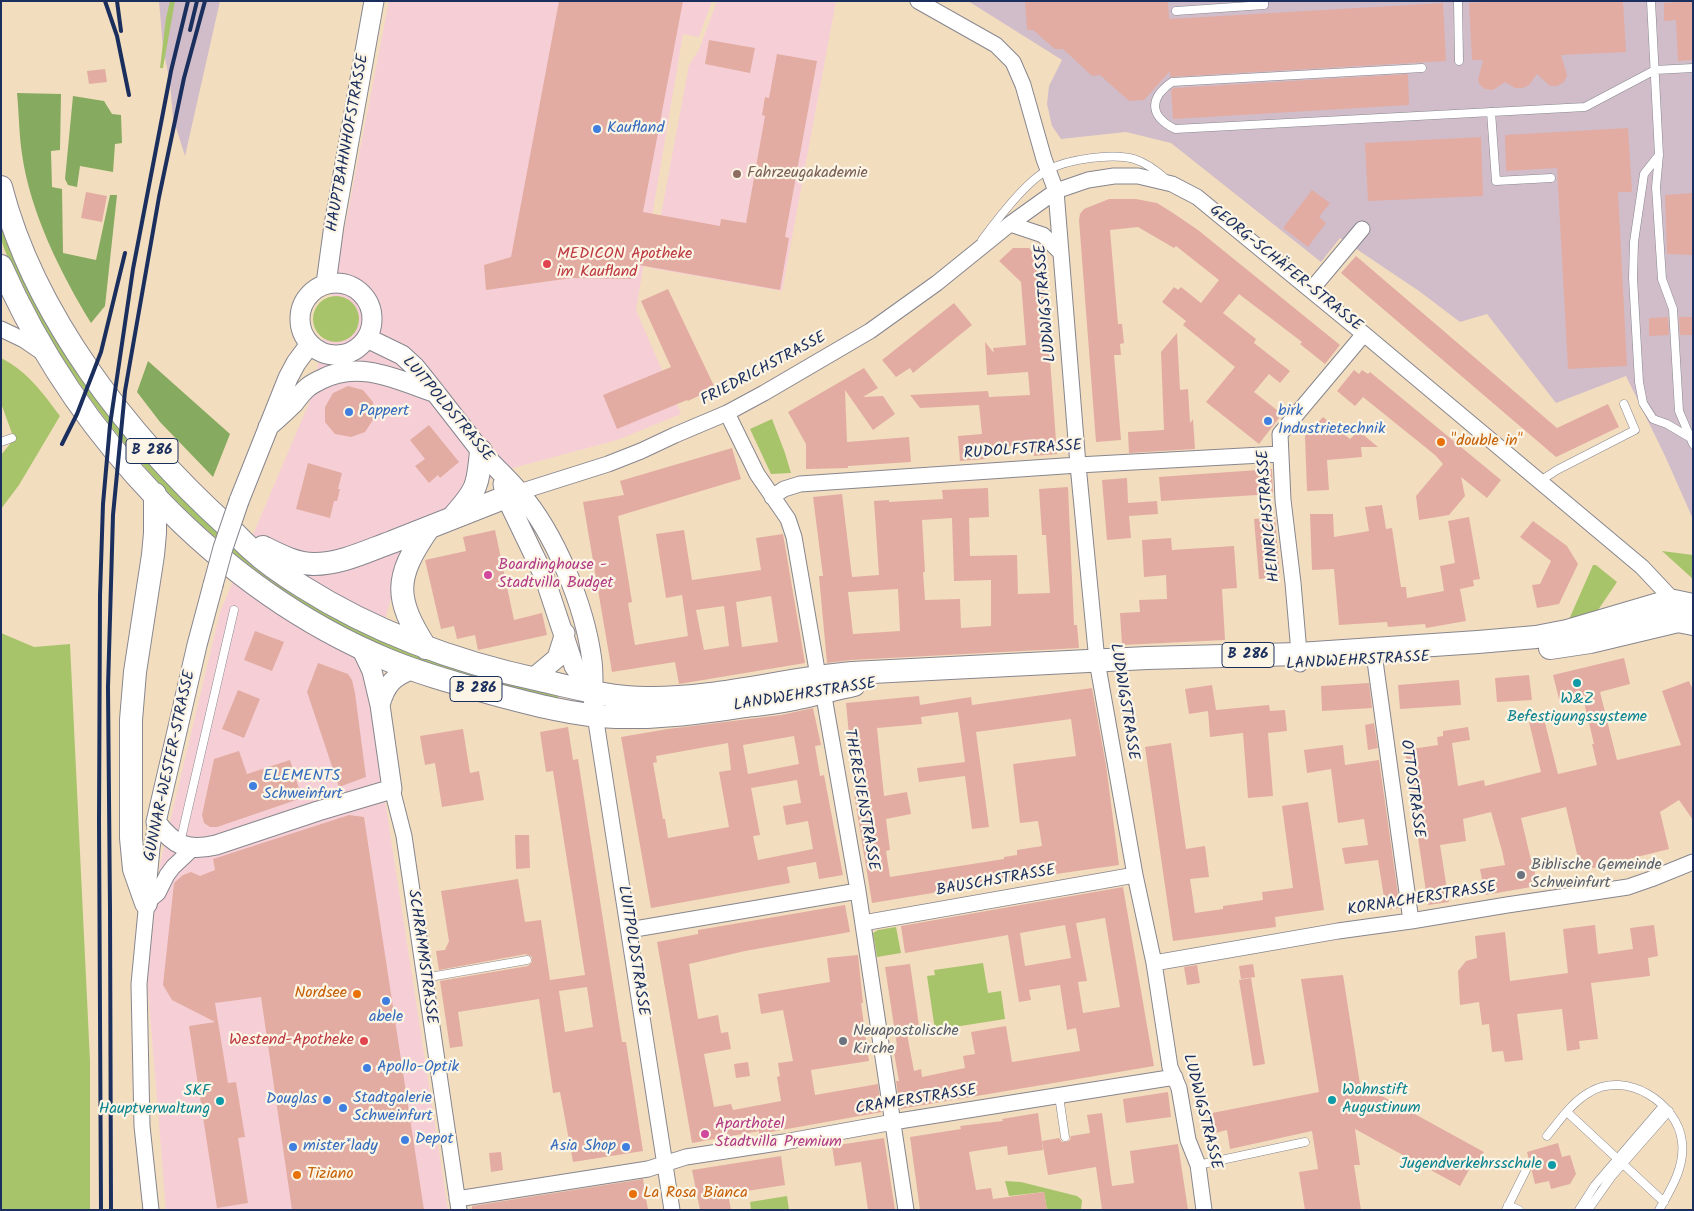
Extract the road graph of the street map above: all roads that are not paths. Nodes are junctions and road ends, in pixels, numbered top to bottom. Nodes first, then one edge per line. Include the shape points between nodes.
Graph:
1 (374, 1) edge
2 (918, 1) edge
3 (1264, 1) edge
4 (1458, 1) edge
5 (1650, 1) edge
6 (1176, 10) dead end
7 (1459, 61) dead end
8 (1422, 68) dead end
9 (1693, 68) edge
10 (1654, 70) junction
11 (1491, 112) junction
12 (1660, 156) junction
13 (1047, 170) junction
14 (1551, 178) dead end
15 (1172, 184) junction
16 (1, 186) edge
17 (1056, 191) junction
18 (1010, 224) junction
19 (1362, 228) dead end
20 (1061, 253) junction
21 (968, 258) junction
22 (1, 266) edge
23 (326, 284) junction
24 (1311, 290) junction
25 (1, 329) edge
26 (1364, 334) junction
27 (366, 338) junction
28 (310, 344) junction
29 (48, 357) junction
30 (436, 392) junction
31 (1624, 404) dead end
32 (727, 413) junction
33 (268, 427) junction
34 (12, 438) dead end
35 (1691, 438) edge
36 (1, 442) edge
37 (481, 451) junction
38 (1280, 454) junction
39 (1078, 465) junction
40 (1540, 481) junction
41 (154, 494) junction
42 (513, 494) junction
43 (772, 498) junction
44 (452, 518) junction
45 (428, 529) junction
46 (234, 532) junction
47 (234, 610) dead end
48 (1684, 613) edge
49 (565, 633) junction
50 (361, 648) junction
51 (426, 648) junction
52 (1300, 659) junction
53 (1375, 661) junction
54 (1099, 667) junction
55 (413, 670) junction
56 (532, 679) junction
57 (821, 683) junction
58 (592, 692) junction
59 (380, 705) junction
60 (595, 715) junction
61 (392, 789) junction
62 (156, 822) junction
63 (186, 847) junction
64 (1693, 862) edge
65 (1135, 875) junction
66 (858, 891) junction
67 (146, 904) junction
68 (1411, 921) junction
69 (863, 923) junction
70 (629, 930) junction
71 (527, 960) dead end
72 (1154, 963) junction
73 (424, 978) junction
74 (1174, 1077) junction
75 (1058, 1096) junction
76 (1666, 1109) junction
77 (1567, 1112) junction
78 (892, 1122) junction
79 (1548, 1136) dead end
80 (1065, 1137) dead end
81 (1305, 1142) dead end
82 (1620, 1161) junction
83 (665, 1164) junction
84 (1198, 1165) junction
85 (1526, 1170) dead end
86 (458, 1204) edge
87 (1661, 1206) edge
88 (1507, 1207) edge
89 (151, 1210) edge
90 (672, 1210) edge
91 (906, 1210) edge
92 (1204, 1210) edge
93 (1519, 1210) edge
94 (1579, 1210) edge
95 (1588, 1210) edge

1 - 23 street, HAUPTBAHNHOFSTRASSE
2 - 13 street via 996,45 1013,62 1023,85
3 - 6 lane via 1264,5
4 - 7 lane
5 - 10 lane
8 - 11 lane via 1172,82 1156,98 1154,110 1162,123 1174,130
9 - 10 lane
10 - 11 lane via 1585,107
10 - 12 lane
11 - 14 lane via 1496,181
12 - 35 lane via 1656,187 1662,279 1672,308 1680,410
12 - 35 lane via 1644,174 1634,242 1639,382 1643,403 1653,419
13 - 15 lane via 1076,161 1118,156 1150,166
13 - 17 street
13 - 21 lane via 1007,208
15 - 17 street, GEORG-SCHÄFER-STRASSE via 1138,176 1114,176 1088,180
15 - 24 street, GEORG-SCHÄFER-STRASSE via 1197,197
16 - 46 main road, LANDWEHRSTRASSE / B 286 via 28,263 82,359 158,458
17 - 18 street, FRIEDRICHSTRASSE
17 - 20 street, LUDWIGSTRASSE
18 - 20 street via 1043,235
18 - 21 street, FRIEDRICHSTRASSE
19 - 24 street
20 - 39 street, LUDWIGSTRASSE
21 - 32 street, FRIEDRICHSTRASSE via 870,331
22 - 29 main road, B 286
23 - 27 street via 353,287 366,299 372,318
23 - 28 street via 308,296 300,315 304,335
24 - 26 street, GEORG-SCHÄFER-STRASSE
25 - 29 street
26 - 38 street, HEINRICHSTRASSE via 1280,434
26 - 40 street, GEORG-SCHÄFER-STRASSE
27 - 28 street via 344,354 326,354
27 - 30 street, LUITPOLDSTRASSE via 402,355
28 - 33 street, GUNNAR-WESTER-STRASSE via 288,378
29 - 41 main road, LANDWEHRSTRASSE / B 286 via 101,434
30 - 33 street via 384,374 347,371 329,375 307,388
30 - 37 street, LUITPOLDSTRASSE
31 - 40 lane via 1635,430
32 - 42 street, FRIEDRICHSTRASSE via 608,464
32 - 43 street, THERESIENSTRASSE
33 - 62 street, GUNNAR-WESTER-STRASSE, bridge via 223,548
34 - 36 lane
37 - 42 street, LUITPOLDSTRASSE
37 - 44 main road via 476,488
38 - 39 street, RUDOLFSTRASSE
38 - 52 street, HEINRICHSTRASSE
39 - 43 street, RUDOLFSTRASSE via 800,484 784,489
39 - 54 street, LUDWIGSTRASSE
40 - 48 street, GEORG-SCHÄFER-STRASSE via 1642,567
41 - 50 main road, LANDWEHRSTRASSE / B 286 via 214,552 249,579 287,606
41 - 67 main road via 154,555 135,672 131,720 131,838 134,869
42 - 44 main road
42 - 49 street, LUITPOLDSTRASSE
42 - 58 street, LUITPOLDSTRASSE via 546,530 567,575 592,662
43 - 57 street, THERESIENSTRASSE via 788,519 794,537
44 - 45 main road
45 - 46 main road via 354,556 313,564 276,554
45 - 51 main road via 405,568 402,588 404,609
46 - 51 main road, LANDWEHRSTRASSE / B 286 via 257,554 304,587 386,632
47 - 63 lane, GUNNAR-WESTER-STRASSE
48 - 52 main road, LANDWEHRSTRASSE / B 286 via 1644,607 1567,631 1536,637
48 - 53 main road, LANDWEHRSTRASSE / B 286 via 1590,642 1547,649
49 - 56 street via 557,658
49 - 58 street, LUITPOLDSTRASSE via 574,666
50 - 55 main road, LANDWEHRSTRASSE / B 286
50 - 59 street, SCHRAMMSTRASSE via 372,671
51 - 56 main road, LANDWEHRSTRASSE / B 286
52 - 53 main road, LANDWEHRSTRASSE / B 286
52 - 54 main road, LANDWEHRSTRASSE / B 286
53 - 68 street, OTTOSTRASSE
54 - 57 main road, LANDWEHRSTRASSE / B 286
54 - 65 street, LUDWIGSTRASSE
55 - 59 street via 392,680 384,690
55 - 60 main road, LANDWEHRSTRASSE / B 286 via 502,696
56 - 58 main road, LANDWEHRSTRASSE / B 286
57 - 58 main road, LANDWEHRSTRASSE / B 286 via 697,696 646,698
57 - 60 main road, LANDWEHRSTRASSE / B 286 via 798,698 683,716
57 - 66 street, THERESIENSTRASSE
58 - 60 street, LUITPOLDSTRASSE
59 - 61 street, SCHRAMMSTRASSE
60 - 70 street, LUITPOLDSTRASSE
61 - 63 street via 216,845
61 - 73 street, SCHRAMMSTRASSE via 404,836
62 - 63 street via 167,836
62 - 67 street, GUNNAR-WESTER-STRASSE
63 - 67 street via 158,893
64 - 68 street, KORNACHERSTRASSE via 1628,887
65 - 69 street, BAUSCHSTRASSE
65 - 72 street, LUDWIGSTRASSE
66 - 69 street, THERESIENSTRASSE
66 - 70 street
67 - 89 street, GUNNAR-WESTER-STRASSE via 139,1001 142,1126
68 - 72 street, KORNACHERSTRASSE
69 - 78 street, THERESIENSTRASSE
70 - 83 street, LUITPOLDSTRASSE
71 - 73 lane
72 - 74 street, LUDWIGSTRASSE
73 - 86 street, SCHRAMMSTRASSE
74 - 75 street, CRAMERSTRASSE
74 - 84 street, LUDWIGSTRASSE via 1188,1140
75 - 78 street, CRAMERSTRASSE
75 - 80 lane
76 - 77 lane via 1639,1089 1605,1086 1591,1091
76 - 82 lane
76 - 87 lane via 1680,1132 1683,1152 1679,1170
77 - 79 lane
77 - 82 lane
78 - 83 street, CRAMERSTRASSE via 686,1157
78 - 91 street, THERESIENSTRASSE
81 - 84 lane
82 - 87 lane
82 - 94 lane via 1595,1185
82 - 95 lane
83 - 86 street, CRAMERSTRASSE
83 - 90 street, LUITPOLDSTRASSE
84 - 92 street, LUDWIGSTRASSE
85 - 88 lane
88 - 93 lane

